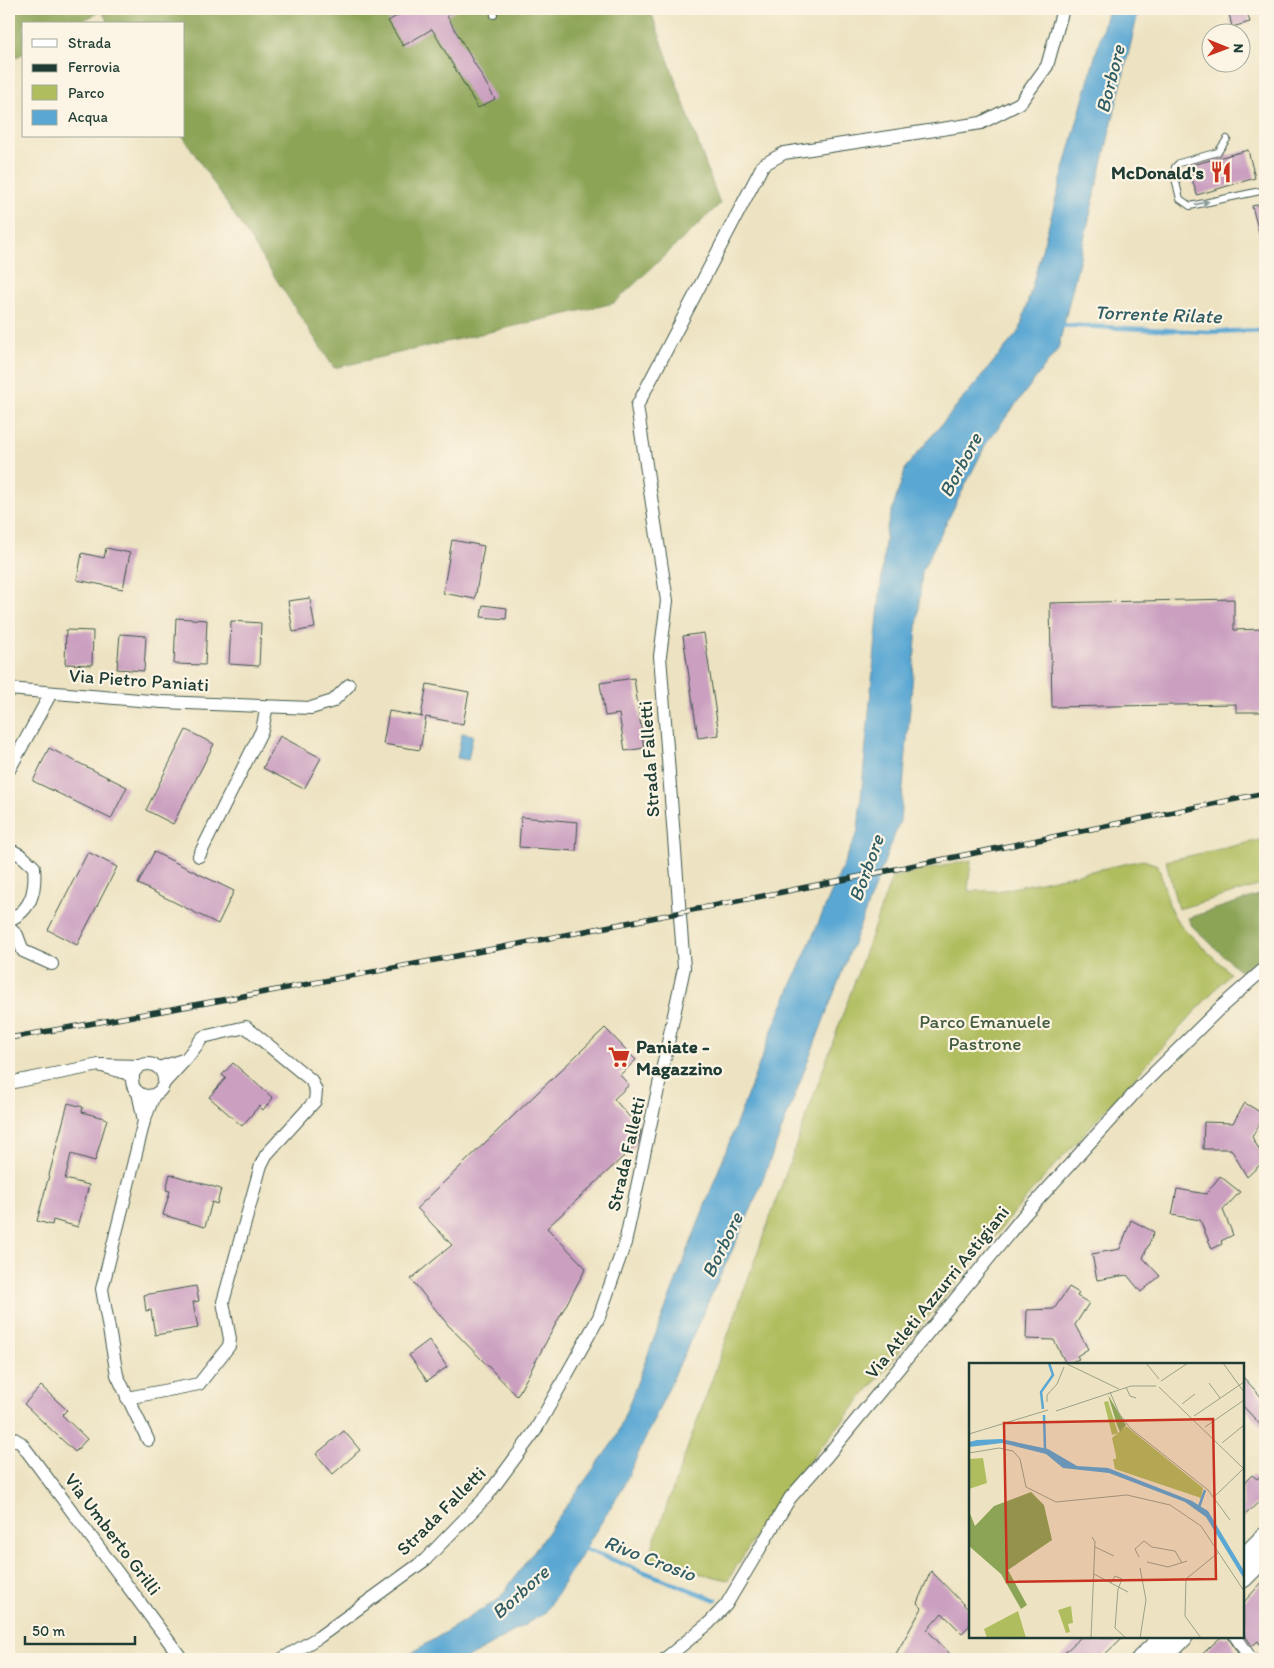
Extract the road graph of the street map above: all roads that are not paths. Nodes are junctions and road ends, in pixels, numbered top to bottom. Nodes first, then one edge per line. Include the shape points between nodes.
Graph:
1 (1063, 9) edge
2 (1227, 138) dead end
3 (1265, 190) edge
4 (350, 685) dead end
5 (9, 689) edge
6 (51, 693) junction
7 (267, 706) junction
8 (9, 770) edge
9 (9, 849) edge
10 (198, 856) dead end
11 (9, 920) edge
12 (9, 928) edge
13 (52, 964) dead end
14 (1265, 968) edge
15 (186, 1059) junction
16 (99, 1064) junction
17 (140, 1066) junction
18 (159, 1068) junction
19 (132, 1078) junction
20 (9, 1083) edge
21 (164, 1083) junction
22 (138, 1092) junction
23 (154, 1095) junction
24 (144, 1121) junction
25 (127, 1398) junction
26 (9, 1436) edge
27 (148, 1440) dead end
28 (1265, 1537) edge
29 (1265, 1556) edge
30 (1244, 1558) edge
31 (1244, 1577) edge
32 (1163, 1638) edge
33 (1183, 1638) edge
34 (1237, 1638) edge
35 (182, 1659) edge
36 (282, 1659) edge
37 (665, 1659) edge
38 (1141, 1659) edge
39 (1161, 1659) edge
40 (1251, 1659) edge

1 - 36 street, Strada Falletti via 1047,66 1020,104 981,123 784,153 763,165 637,406 667,601 660,656 684,968 625,1243 599,1317 535,1431 487,1496 425,1560 319,1637
2 -> 3 lane via 1218,152 1175,167 1180,199 1190,206
4 - 7 street, Via Pietro Paniati via 333,701 311,708
5 - 6 street, Via Pietro Paniati
6 - 7 street, Via Pietro Paniati
6 - 8 street
7 - 10 street via 262,730
9 - 11 street via 34,867 35,884 30,902
12 - 13 street via 17,935 23,951
14 - 37 street, Via Atleti Azzurri Astigiani via 1141,1086 1025,1214 790,1498 726,1605
15 - 18 street
15 - 21 street
15 - 25 street via 203,1037 246,1027 311,1080 316,1091 315,1101 266,1155 261,1165 223,1302 229,1346 199,1384
16 - 17 street
16 - 19 street
16 - 20 street
17 - 18 street via 150,1064
17 - 19 street
18 - 21 street via 163,1072
19 - 22 street
21 - 23 street
22 - 23 street
22 - 24 street
23 - 24 street
24 - 25 street via 102,1289 117,1375
25 - 27 street
26 - 35 street, Via Umberto Grilli via 22,1443
28 - 30 main road
29 - 31 main road
32 - 38 main road
33 - 39 main road
34 - 40 street

